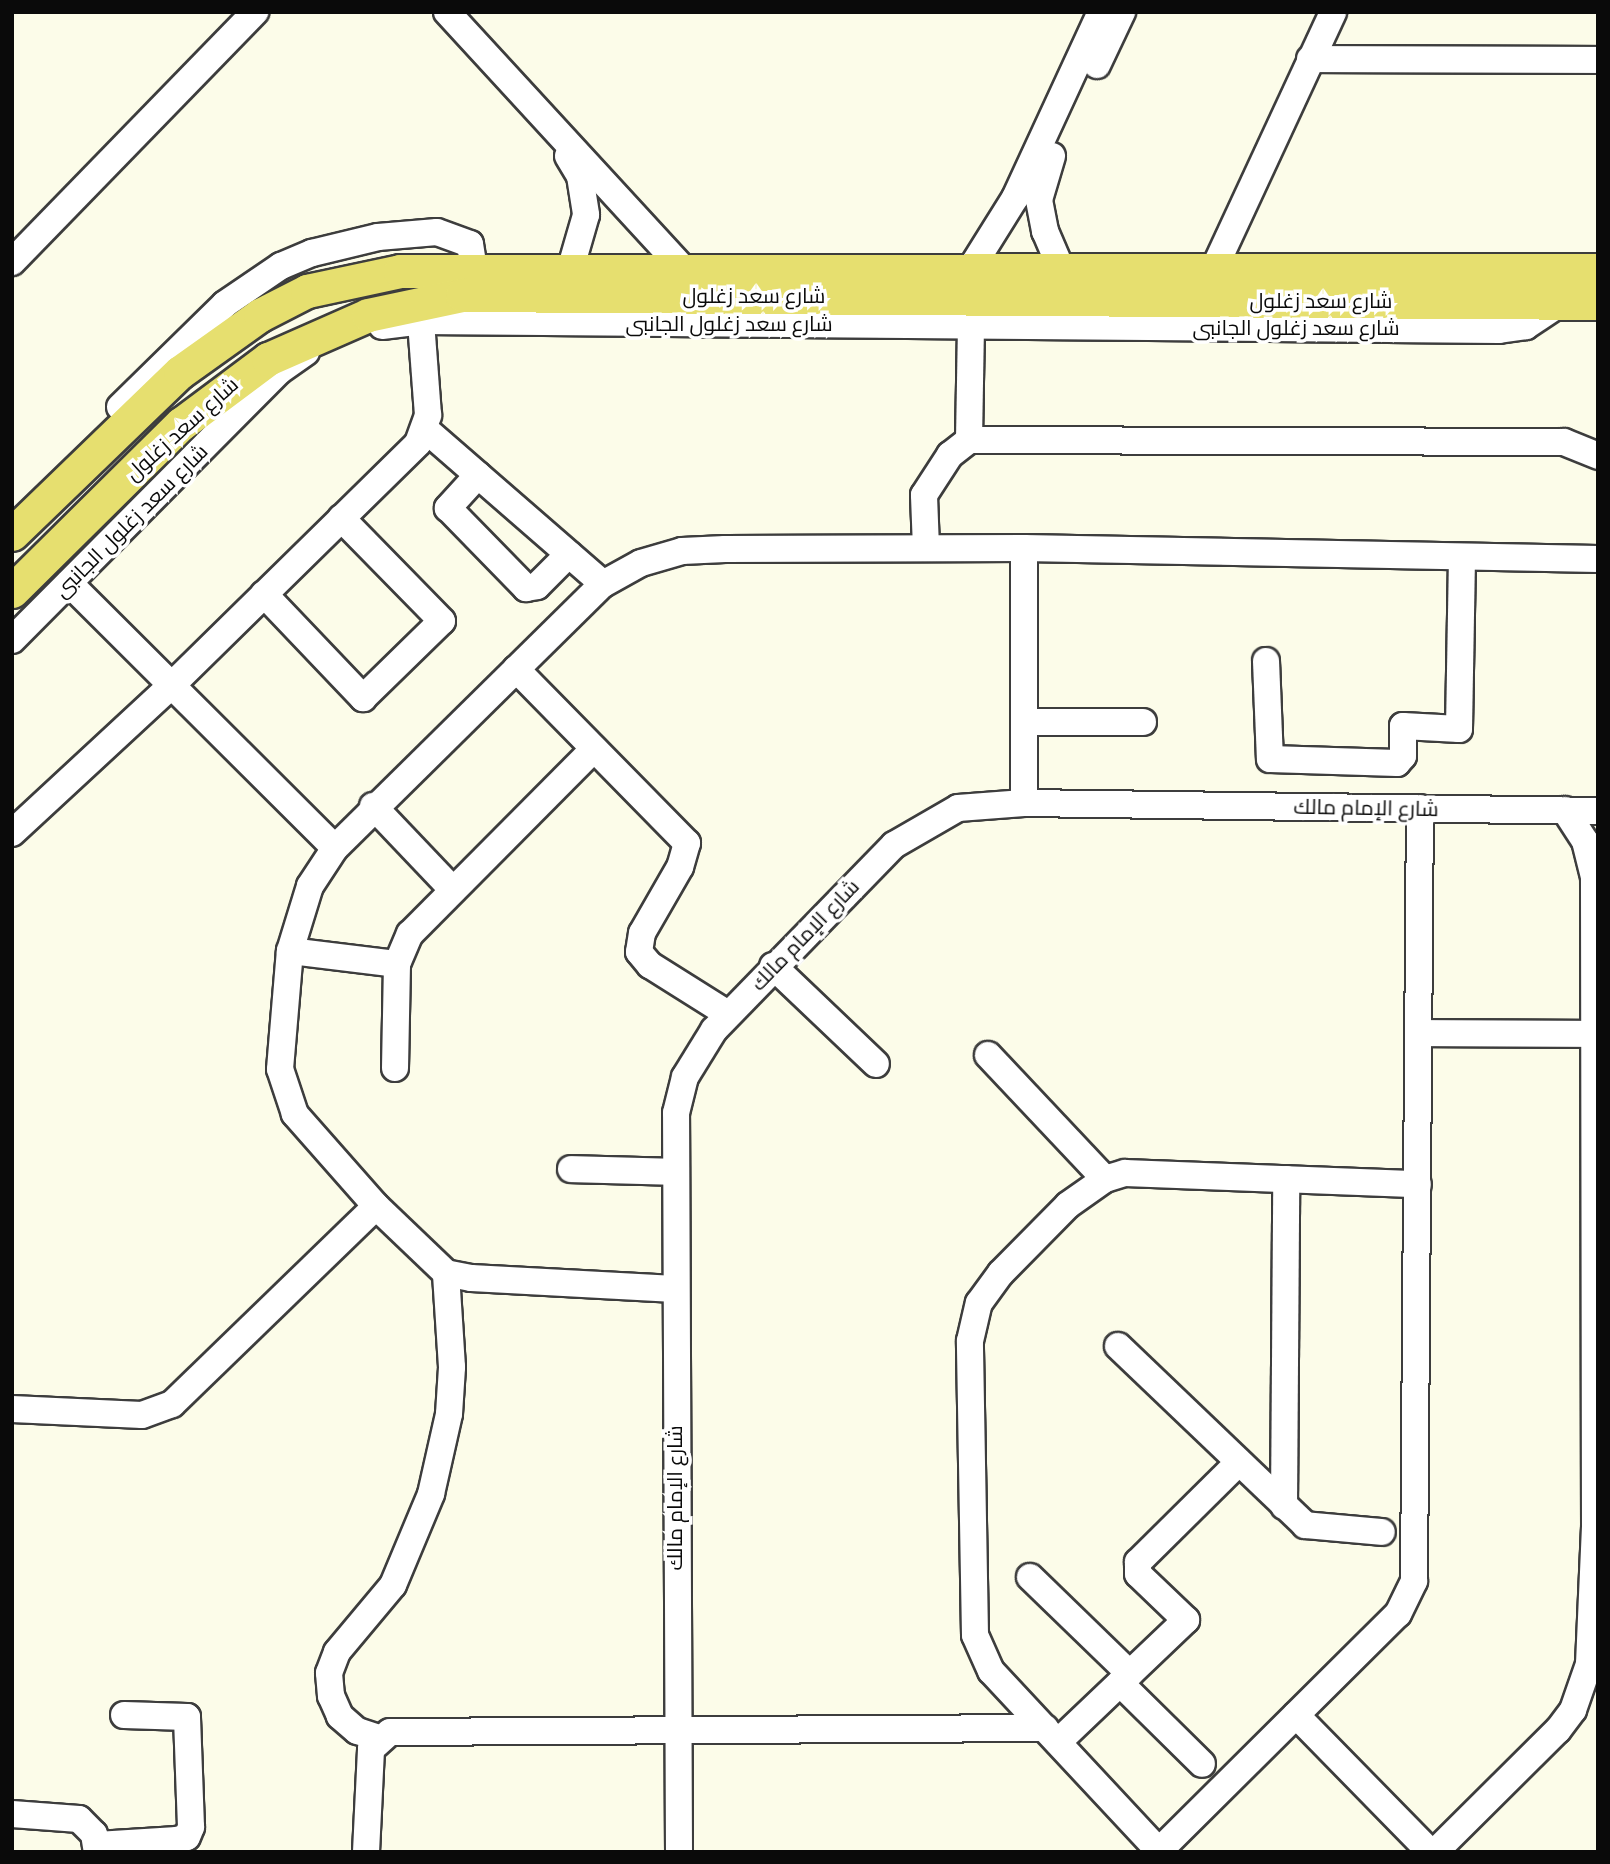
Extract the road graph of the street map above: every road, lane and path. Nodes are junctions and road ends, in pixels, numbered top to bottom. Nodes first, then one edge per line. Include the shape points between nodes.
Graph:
1 (255, 12) edge
2 (432, 12) edge
3 (447, 12) edge
4 (1101, 12) edge
5 (1122, 12) edge
6 (1333, 12) edge
7 (1310, 59) junction
8 (1598, 60) edge
9 (12, 262) edge
10 (571, 267) junction
11 (474, 268) junction
12 (683, 269) junction
13 (970, 270) junction
14 (1598, 270) edge
15 (1213, 271) junction
16 (1063, 273) junction
17 (831, 284) junction
18 (1562, 302) junction
19 (1598, 303) edge
20 (421, 321) junction
21 (971, 326) junction
22 (425, 429) junction
23 (969, 440) junction
24 (1598, 456) edge
25 (478, 475) junction
26 (12, 516) edge
27 (341, 518) junction
28 (12, 534) edge
29 (926, 548) junction
30 (1024, 548) junction
31 (569, 554) junction
32 (1462, 557) junction
33 (1598, 559) edge
34 (69, 583) junction
35 (603, 584) junction
36 (12, 592) edge
37 (264, 594) junction
38 (12, 640) edge
39 (1266, 661) dead end
40 (516, 669) junction
41 (172, 685) junction
42 (1024, 722) junction
43 (1143, 722) dead end
44 (594, 749) junction
45 (1024, 803) junction
46 (373, 806) junction
47 (1420, 808) junction
48 (1565, 810) junction
49 (1598, 811) edge
50 (12, 833) edge
51 (335, 848) junction
52 (1596, 873) edge
53 (452, 889) junction
54 (290, 951) junction
55 (397, 964) junction
56 (773, 966) junction
57 (728, 1014) junction
58 (1419, 1033) junction
59 (1596, 1034) edge
60 (988, 1055) dead end
61 (876, 1063) dead end
62 (395, 1068) dead end
63 (571, 1169) dead end
64 (676, 1172) junction
65 (1105, 1179) junction
66 (1286, 1179) junction
67 (1418, 1184) junction
68 (376, 1206) junction
69 (446, 1273) junction
70 (674, 1289) junction
71 (1118, 1346) dead end
72 (12, 1409) edge
73 (1239, 1462) junction
74 (1284, 1506) junction
75 (1382, 1532) dead end
76 (1030, 1577) dead end
77 (1125, 1678) junction
78 (124, 1715) dead end
79 (1296, 1715) junction
80 (675, 1730) junction
81 (1051, 1735) junction
82 (379, 1738) junction
83 (1202, 1764) dead end
84 (12, 1814) edge
85 (97, 1848) edge
86 (1158, 1851) edge
87 (366, 1852) edge
88 (679, 1852) edge
89 (1433, 1852) edge

1 - 9 street
2 - 10 street via 575,167 586,215
3 - 12 street
4 - 13 street via 1026,177
5 - 16 street via 1041,185 1040,216
6 - 7 street
7 - 8 street
7 - 15 street
10 - 11 main road, شارع سعد زغلول
10 - 12 main road, شارع سعد زغلول
11 - 26 street via 470,244 448,233 424,232 345,243 281,266 225,304
11 - 28 main road, شارع سعد زغلول via 400,271 353,279 307,291 260,315 180,372
12 - 17 main road, شارع سعد زغلول
13 - 16 main road, شارع سعد زغلول
13 - 17 main road, شارع سعد زغلول
14 - 15 main road, شارع سعد زغلول
15 - 16 main road, شارع سعد زغلول
17 - 18 main road, شارع سعد زغلول
17 - 36 main road, شارع سعد زغلول via 462,295 368,315 316,334 223,388
18 - 19 main road, شارع سعد زغلول
18 - 21 street, شارع سعد زغلول الجانبى via 1513,329
20 - 21 street, شارع سعد زغلول الجانبى
20 - 22 street via 428,415
20 - 34 street, شارع سعد زغلول الجانبى via 360,329 296,359
21 - 23 street
22 - 25 street
22 - 27 street via 408,454
23 - 24 street via 1564,442
23 - 29 street via 950,455 924,495
25 - 31 street
25 - 31 street via 448,508 526,588 537,586
27 - 37 street
27 - 37 street via 442,621 363,698
29 - 30 street
29 - 35 street via 682,551 641,563
30 - 32 street
30 - 42 street
31 - 35 street
32 - 33 street
32 - 39 street via 1459,729 1403,726 1403,756 1397,763 1270,759
34 - 38 street, شارع سعد زغلول الجانبى
34 - 41 street
35 - 40 street
37 - 41 street
40 - 44 street
40 - 46 street
41 - 50 street
41 - 51 street
42 - 43 street
42 - 45 street
44 - 53 street
44 - 57 street via 688,848 642,933 639,952 650,965
45 - 47 street, شارع الإمام مالك
45 - 56 street, شارع الإمام مالك via 958,808 914,830
46 - 51 street
46 - 53 street
47 - 48 street, شارع الإمام مالك
47 - 58 street
48 - 49 street, شارع الإمام مالك
48 - 52 street via 1585,841
51 - 54 street via 310,886
52 - 59 street
53 - 55 street via 410,934
54 - 55 street
54 - 68 street via 280,1069 287,1100
55 - 62 street
56 - 57 street, شارع الإمام مالك
56 - 61 street
57 - 64 street, شارع الإمام مالك via 685,1077 676,1113
58 - 59 street
58 - 67 street
59 - 89 street via 1595,1526 1589,1664 1573,1710 1558,1730
60 - 65 street
63 - 64 street
64 - 70 street, شارع الإمام مالك
65 - 66 street via 1125,1173
65 - 81 street via 1068,1205 989,1287 973,1321 970,1341 975,1635 991,1671
66 - 67 street
66 - 74 street
67 - 79 street via 1414,1581 1398,1614
68 - 69 street
68 - 72 street via 172,1404 142,1415
69 - 70 street
69 - 82 street via 452,1367 449,1414 431,1494 393,1585 337,1652 329,1673 331,1696 341,1716 357,1731
70 - 80 street, شارع الإمام مالك
71 - 73 street
73 - 74 street
73 - 77 street via 1138,1562 1138,1574 1186,1620
74 - 75 street via 1305,1525
76 - 77 street
77 - 81 street
77 - 83 street
78 - 85 street via 187,1717 191,1827 187,1836 177,1840
79 - 86 street
79 - 89 street
80 - 81 street
80 - 82 street via 402,1731
80 - 88 street, شارع الإمام مالك
81 - 86 street
82 - 87 street via 372,1749
84 - 85 street via 79,1819

